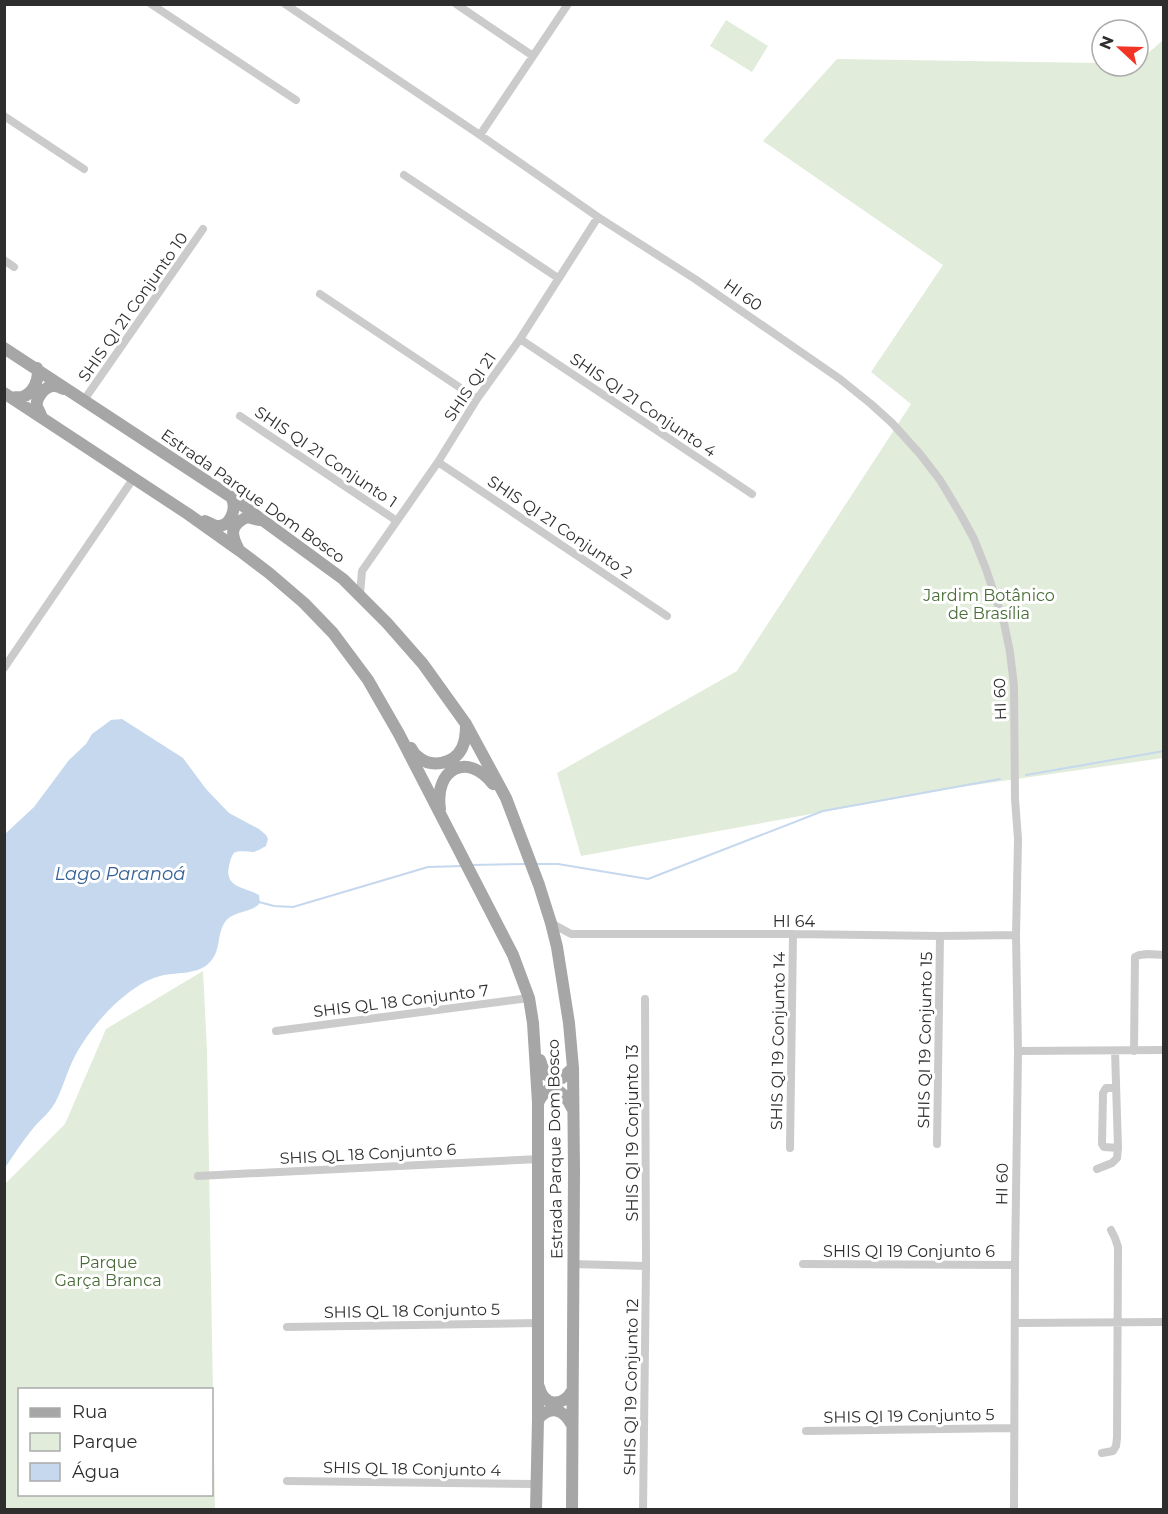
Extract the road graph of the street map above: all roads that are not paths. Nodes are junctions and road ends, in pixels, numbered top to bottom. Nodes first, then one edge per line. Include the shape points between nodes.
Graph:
1 (151, 4) edge
2 (285, 4) edge
3 (456, 4) edge
4 (568, 4) edge
5 (533, 57) junction
6 (296, 100) dead end
7 (4, 116) edge
8 (480, 135) junction
9 (84, 169) dead end
10 (404, 175) dead end
11 (598, 217) junction
12 (203, 229) dead end
13 (4, 260) edge
14 (14, 267) dead end
15 (558, 278) junction
16 (320, 294) dead end
17 (520, 339) junction
18 (4, 348) edge
19 (37, 368) junction
20 (8, 395) edge
21 (81, 398) junction
22 (477, 399) junction
23 (240, 416) dead end
24 (42, 417) junction
25 (438, 462) junction
26 (133, 478) junction
27 (752, 494) dead end
28 (231, 497) junction
29 (188, 514) junction
30 (263, 520) junction
31 (397, 521) junction
32 (240, 551) junction
33 (353, 575) junction
34 (360, 595) junction
35 (667, 616) dead end
36 (4, 668) edge
37 (466, 724) junction
38 (399, 734) junction
39 (506, 798) junction
40 (442, 818) junction
41 (551, 923) junction
42 (571, 934) junction
43 (793, 934) junction
44 (1017, 935) junction
45 (940, 936) junction
46 (557, 947) junction
47 (1164, 955) edge
48 (529, 998) junction
49 (645, 999) dead end
50 (276, 1031) dead end
51 (534, 1042) junction
52 (1164, 1050) edge
53 (1018, 1051) junction
54 (1115, 1051) junction
55 (1134, 1051) junction
56 (573, 1068) junction
57 (1116, 1088) junction
58 (538, 1103) junction
59 (573, 1109) junction
60 (1117, 1122) junction
61 (1102, 1123) junction
62 (937, 1144) dead end
63 (789, 1148) dead end
64 (1118, 1148) junction
65 (538, 1159) junction
66 (1097, 1169) dead end
67 (198, 1176) dead end
68 (1111, 1230) dead end
69 (572, 1264) junction
70 (802, 1264) dead end
71 (1015, 1264) junction
72 (646, 1266) junction
73 (1164, 1322) edge
74 (538, 1323) junction
75 (1015, 1323) junction
76 (1118, 1323) junction
77 (287, 1327) dead end
78 (538, 1386) junction
79 (572, 1391) junction
80 (538, 1419) junction
81 (572, 1426) junction
82 (1014, 1428) junction
83 (806, 1431) dead end
84 (1102, 1453) dead end
85 (287, 1481) dead end
86 (537, 1484) junction
87 (536, 1509) edge
88 (572, 1509) edge
89 (643, 1509) edge
90 (1014, 1509) edge

1 - 6 street
2 - 8 street, HI 60
3 - 5 street
4 - 5 street
5 - 8 street
7 - 9 street
8 - 11 street, HI 60
10 - 15 street
11 - 15 street, SHIS QI 21
11 - 44 street, HI 60 via 840,379 892,423 951,498 986,569 1004,623 1013,671
12 - 21 street, SHIS QI 21 Conjunto 10
13 - 14 street
15 - 17 street, SHIS QI 21
16 - 22 street
17 - 22 street, SHIS QI 21
17 - 27 street, SHIS QI 21 Conjunto 4
18 - 19 main road, Estrada Parque Dom Bosco
19 - 20 main road via 37,379 30,392 24,396
19 - 21 main road, Estrada Parque Dom Bosco
20 - 24 main road, Estrada Parque Dom Bosco
21 - 24 main road via 65,389 46,388 37,402
21 - 28 main road, Estrada Parque Dom Bosco
22 - 25 street, SHIS QI 21
23 - 31 street, SHIS QI 21 Conjunto 1
24 - 26 main road, Estrada Parque Dom Bosco
25 - 31 street, SHIS QI 21
25 - 35 street, SHIS QI 21 Conjunto 2
26 - 29 main road, Estrada Parque Dom Bosco
26 - 36 street
28 - 29 main road via 234,509 223,525 215,526
28 - 30 main road, Estrada Parque Dom Bosco
29 - 32 main road, Estrada Parque Dom Bosco
30 - 32 main road via 247,517 238,524 233,538
30 - 33 main road, Estrada Parque Dom Bosco
31 - 33 street, SHIS QI 21
32 - 38 main road, Estrada Parque Dom Bosco via 304,603 333,633 368,680
33 - 34 main road, Estrada Parque Dom Bosco
33 - 34 street
34 - 37 main road, Estrada Parque Dom Bosco via 423,664
37 - 38 main road via 458,754 441,763 417,756
37 - 39 main road, Estrada Parque Dom Bosco
38 - 40 main road, Estrada Parque Dom Bosco
39 - 40 main road via 476,768 459,768 449,772 443,781 439,793
39 - 41 main road, Estrada Parque Dom Bosco
40 - 48 main road, Estrada Parque Dom Bosco via 513,955
41 - 42 street, HI 64
41 - 46 main road, Estrada Parque Dom Bosco
42 - 43 street, HI 64
42 - 46 street
43 - 45 street, HI 64
43 - 63 street, SHIS QI 19 Conjunto 14
44 - 45 street, HI 64
44 - 53 street, HI 60
45 - 62 street, SHIS QI 19 Conjunto 15
46 - 56 main road, Estrada Parque Dom Bosco
47 - 55 street via 1135,957
48 - 50 street, SHIS QL 18 Conjunto 7
48 - 51 main road, Estrada Parque Dom Bosco
49 - 72 street, SHIS QI 19 Conjunto 13
51 - 56 main road via 545,1074 562,1078
51 - 58 main road, Estrada Parque Dom Bosco
52 - 55 street
53 - 54 street
53 - 71 street, HI 60
54 - 55 street
54 - 57 street
56 - 59 main road, Estrada Parque Dom Bosco
57 - 60 street
57 - 61 street via 1103,1091
58 - 59 main road via 544,1092 555,1089 566,1096
58 - 65 main road, Estrada Parque Dom Bosco
59 - 69 main road, Estrada Parque Dom Bosco
60 - 61 street
60 - 64 street
61 - 64 street via 1103,1146
64 - 66 street via 1115,1161
65 - 67 street, SHIS QL 18 Conjunto 6
65 - 74 main road, Estrada Parque Dom Bosco
68 - 76 street via 1118,1247
69 - 72 street
69 - 79 main road, Estrada Parque Dom Bosco
70 - 71 street, SHIS QI 19 Conjunto 6
71 - 75 street, HI 60
72 - 89 street, SHIS QI 19 Conjunto 12
73 - 76 street
74 - 77 street, SHIS QL 18 Conjunto 5
74 - 78 main road, Estrada Parque Dom Bosco
75 - 76 street
75 - 82 street, HI 60
76 - 84 street via 1118,1438 1113,1451
78 - 79 main road via 542,1397 553,1402 568,1398
78 - 80 main road, Estrada Parque Dom Bosco
79 - 81 main road, Estrada Parque Dom Bosco
80 - 81 main road via 555,1410 563,1412
80 - 86 main road, Estrada Parque Dom Bosco
81 - 88 main road, Estrada Parque Dom Bosco
82 - 83 street, SHIS QI 19 Conjunto 5
82 - 90 street, HI 60
85 - 86 street, SHIS QL 18 Conjunto 4
86 - 87 main road, Estrada Parque Dom Bosco

